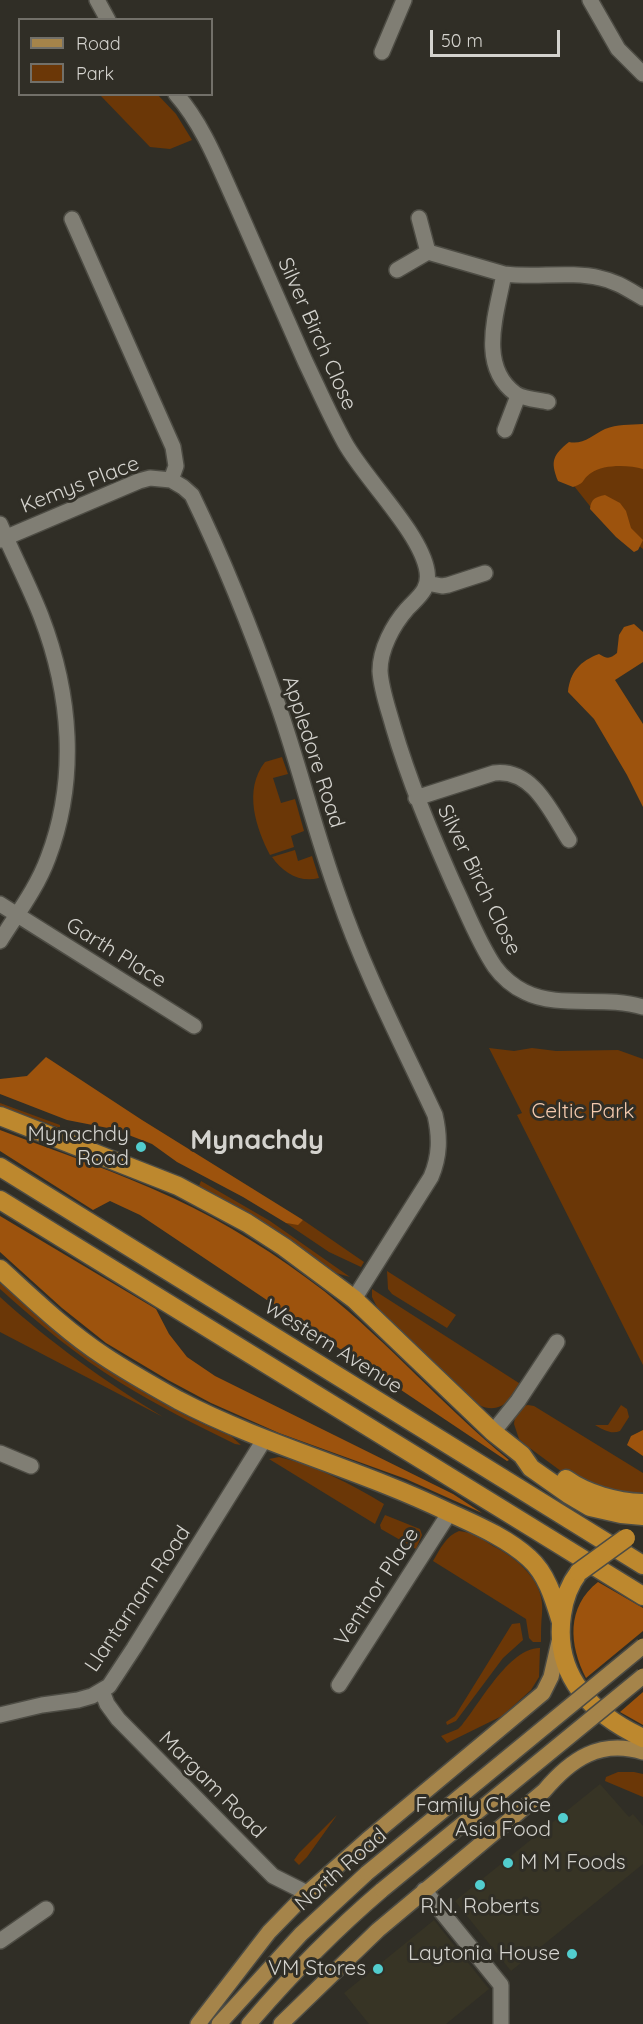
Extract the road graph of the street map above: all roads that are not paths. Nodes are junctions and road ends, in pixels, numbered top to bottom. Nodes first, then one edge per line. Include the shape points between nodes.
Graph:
1 (404, 0) edge
2 (590, 0) edge
3 (102, 2) edge
4 (107, 18) edge
5 (382, 52) dead end
6 (643, 74) edge
7 (177, 96) edge
8 (419, 218) dead end
9 (72, 219) dead end
10 (428, 252) junction
11 (397, 270) dead end
12 (504, 274) junction
13 (643, 298) edge
14 (518, 396) junction
15 (548, 402) dead end
16 (505, 430) dead end
17 (171, 480) junction
18 (2, 534) edge
19 (485, 573) dead end
20 (427, 583) junction
21 (417, 798) junction
22 (569, 840) dead end
23 (0, 904) edge
24 (16, 915) junction
25 (0, 941) edge
26 (643, 1006) edge
27 (194, 1026) dead end
28 (0, 1116) edge
29 (0, 1167) edge
30 (0, 1200) edge
31 (0, 1269) edge
32 (354, 1299) junction
33 (557, 1342) dead end
34 (493, 1432) junction
35 (264, 1440) junction
36 (0, 1453) edge
37 (522, 1455) junction
38 (31, 1466) dead end
39 (643, 1503) edge
40 (450, 1512) junction
41 (643, 1516) edge
42 (643, 1527) edge
43 (643, 1565) edge
44 (643, 1596) edge
45 (561, 1630) junction
46 (643, 1646) edge
47 (643, 1676) edge
48 (339, 1685) dead end
49 (102, 1691) junction
50 (0, 1715) edge
51 (643, 1738) edge
52 (643, 1752) edge
53 (424, 1890) junction
54 (307, 1893) junction
55 (46, 1909) dead end
56 (0, 1941) edge
57 (222, 2020) edge
58 (198, 2024) edge
59 (249, 2024) edge
60 (281, 2024) edge
61 (501, 2024) edge

1 - 5 street
2 - 6 street via 618,49
3 - 4 street
7 - 20 street, Silver Birch Close via 214,156 333,421 419,548
8 - 10 street
9 - 17 street via 173,447 176,466
10 - 11 street
10 - 12 street
12 - 13 street via 602,278
12 - 14 street via 492,349 502,377
14 - 15 street
14 - 16 street
17 - 18 street, Kemys Place via 139,481
17 - 32 street, Appledore Road via 192,495 246,619 278,704 346,920 439,1131 432,1177
18 - 24 street via 51,645 67,730 66,789 60,820 38,881
19 - 20 street via 442,586
20 - 21 street, Silver Birch Close via 425,591 390,634 380,670 384,696
21 - 22 street, Silver Birch Close via 494,773 520,776 532,785
21 - 26 street, Silver Birch Close via 485,949 510,983 544,998 617,1000
23 - 24 street, Garth Place
24 - 25 street
24 - 27 street, Garth Place
28 - 32 highway via 178,1186 247,1223
29 - 43 highway, Western Avenue
30 - 44 highway
31 - 35 highway via 103,1355 179,1400
32 - 34 highway
33 - 34 street
34 - 37 highway
35 - 40 highway
35 - 49 street, Llantarnam Road via 116,1678
36 - 38 street
37 - 39 highway via 538,1460 585,1490
37 - 41 highway via 531,1468 590,1507
40 - 45 highway via 496,1536 539,1568 549,1586
40 - 48 street, Ventnor Place
42 - 45 highway, bridge via 579,1572 569,1589
45 - 51 highway via 563,1655 579,1690 616,1724
45 - 54 main road via 551,1677 543,1693
46 - 57 main road, North Road, bridge via 341,1896
47 - 59 main road, North Road, bridge via 348,1920
49 - 50 street, Llantarnam Road via 78,1700
49 - 54 street, Margam Road via 118,1719 273,1876
52 - 53 main road via 612,1748 583,1756
53 - 60 main road
53 - 61 street via 501,1985
54 - 58 main road via 257,1946
55 - 56 street

